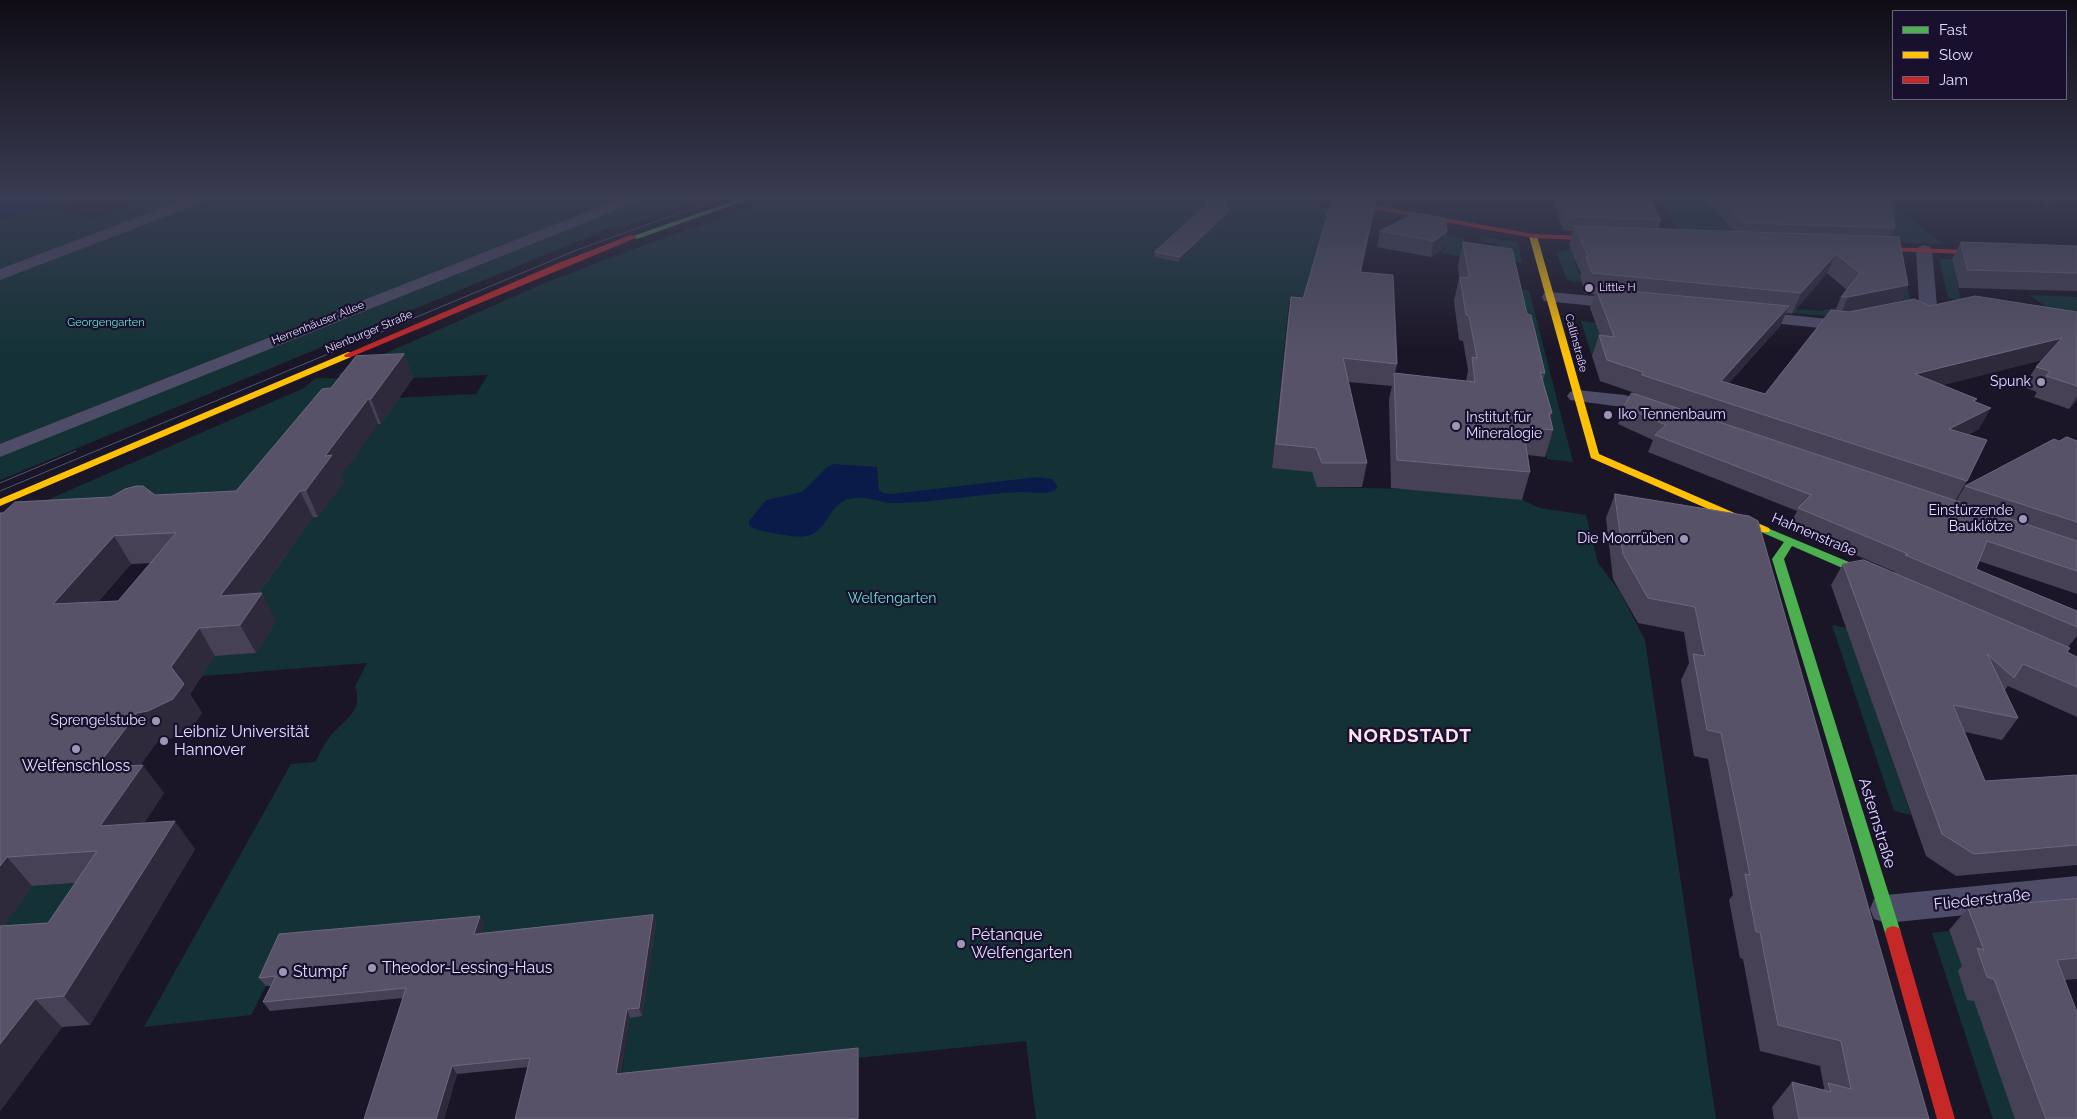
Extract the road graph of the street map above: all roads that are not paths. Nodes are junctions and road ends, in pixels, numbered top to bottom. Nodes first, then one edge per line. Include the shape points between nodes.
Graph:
1 (67, 249) edge
2 (506, 249) edge
3 (602, 249) edge
4 (1536, 249) edge
5 (1894, 249) edge
6 (1924, 250) junction
7 (2007, 254) edge
8 (0, 275) edge
9 (1550, 297) junction
10 (1642, 306) edge
11 (1730, 314) edge
12 (1577, 396) junction
13 (1676, 419) edge
14 (0, 450) edge
15 (1595, 456) joint
16 (0, 503) edge
17 (1790, 541) junction
18 (1888, 583) edge
19 (2077, 890) edge
20 (1886, 909) junction
21 (1946, 1119) edge

1 - 8 street
2 - 14 street, Herrenhäuser Allee
3 - 16 street, Nienburger Straße
4 - 9 street, Callinstraße
5 - 6 street
6 - 7 street
6 - 11 street via 1928,306 1839,325
9 - 10 street
9 - 12 street, Callinstraße
12 - 13 street via 1625,401
12 - 15 street, Callinstraße
15 - 17 street, Hahnenstraße
17 - 18 street, Hahnenstraße
17 - 20 street, Asternstraße via 1778,559
19 - 20 street, Fliederstraße
20 - 21 street, Asternstraße

